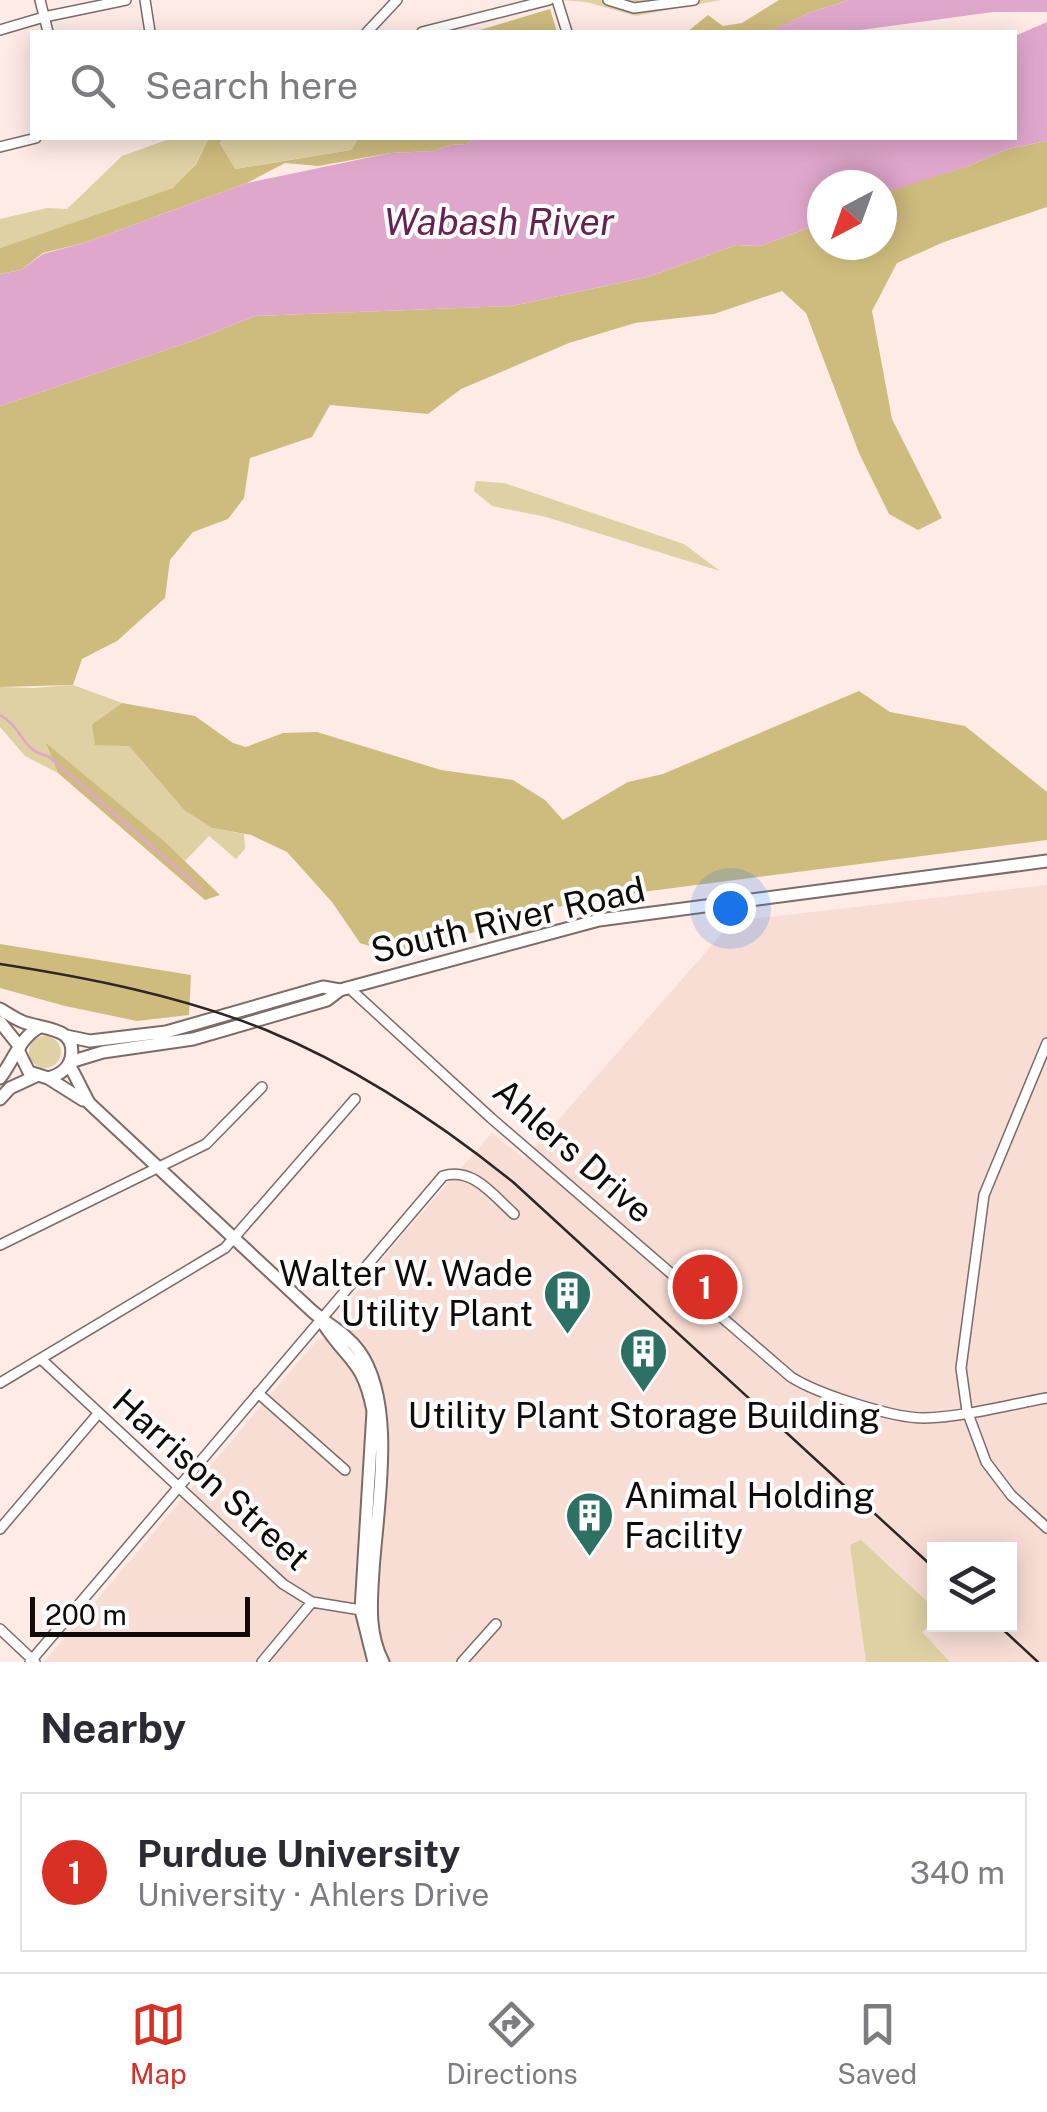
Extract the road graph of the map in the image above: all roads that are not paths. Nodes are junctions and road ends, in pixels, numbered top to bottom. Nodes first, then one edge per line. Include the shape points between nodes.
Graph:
1 (40, 0) edge
2 (126, 0) edge
3 (145, 0) edge
4 (397, 0) edge
5 (549, 0) edge
6 (557, 0) edge
7 (608, 0) edge
8 (694, 0) edge
9 (44, 16) junction
10 (0, 30) edge
11 (48, 30) edge
12 (150, 30) edge
13 (369, 30) edge
14 (430, 30) edge
15 (566, 30) edge
16 (30, 140) edge
17 (0, 147) edge
18 (1047, 861) edge
19 (344, 988) junction
20 (0, 1009) edge
21 (0, 1022) edge
22 (40, 1027) junction
23 (66, 1036) junction
24 (1047, 1043) edge
25 (20, 1050) junction
26 (70, 1063) junction
27 (42, 1077) junction
28 (0, 1078) edge
29 (262, 1088) dead end
30 (0, 1099) edge
31 (355, 1099) dead end
32 (90, 1104) junction
33 (159, 1168) junction
34 (514, 1214) dead end
35 (234, 1238) junction
36 (0, 1245) edge
37 (321, 1319) junction
38 (41, 1359) junction
39 (0, 1383) edge
40 (258, 1393) junction
41 (1047, 1398) edge
42 (967, 1411) junction
43 (97, 1415) junction
44 (345, 1470) dead end
45 (177, 1489) junction
46 (1047, 1528) edge
47 (0, 1529) edge
48 (312, 1602) junction
49 (361, 1610) junction
50 (496, 1624) dead end
51 (0, 1629) edge
52 (33, 1661) edge
53 (262, 1662) edge
54 (374, 1662) edge
55 (384, 1662) edge
56 (462, 1662) edge

1 - 9 street
2 - 9 street
3 - 12 street
4 - 13 street
5 - 14 street
6 - 15 street
7 - 8 street via 634,8
9 - 10 street
9 - 11 street
16 - 17 street
18 - 19 main road, South River Road via 600,920
19 - 23 main road, South River Road via 166,1032 85,1042
19 - 26 main road, South River Road via 327,1000 194,1039
19 - 42 street, Ahlers Drive via 791,1377 908,1416
20 - 22 main road
21 - 25 main road
22 - 23 main road
22 - 25 main road
23 - 26 main road
24 - 42 street via 984,1195 961,1368
25 - 27 main road via 24,1066
25 - 28 main road
26 - 27 main road
26 - 32 main road
27 - 30 main road via 10,1088
27 - 32 main road
29 - 33 street via 215,1137
31 - 35 street
32 - 33 main road
33 - 35 main road
33 - 36 street
34 - 37 street via 469,1175 443,1176
35 - 37 main road
35 - 38 street
37 - 40 street
37 - 49 main road via 357,1362 373,1411
37 - 55 main road via 356,1347 378,1389 371,1612
38 - 39 street
38 - 43 street, Harrison Street
40 - 44 street
40 - 45 street
41 - 42 street, Ahlers Drive
42 - 46 street via 998,1481
43 - 45 street, Harrison Street
43 - 47 street
45 - 48 street, Harrison Street
45 - 52 street
48 - 49 street, Harrison Street
48 - 53 street
49 - 54 main road
50 - 56 street
51 - 52 street

